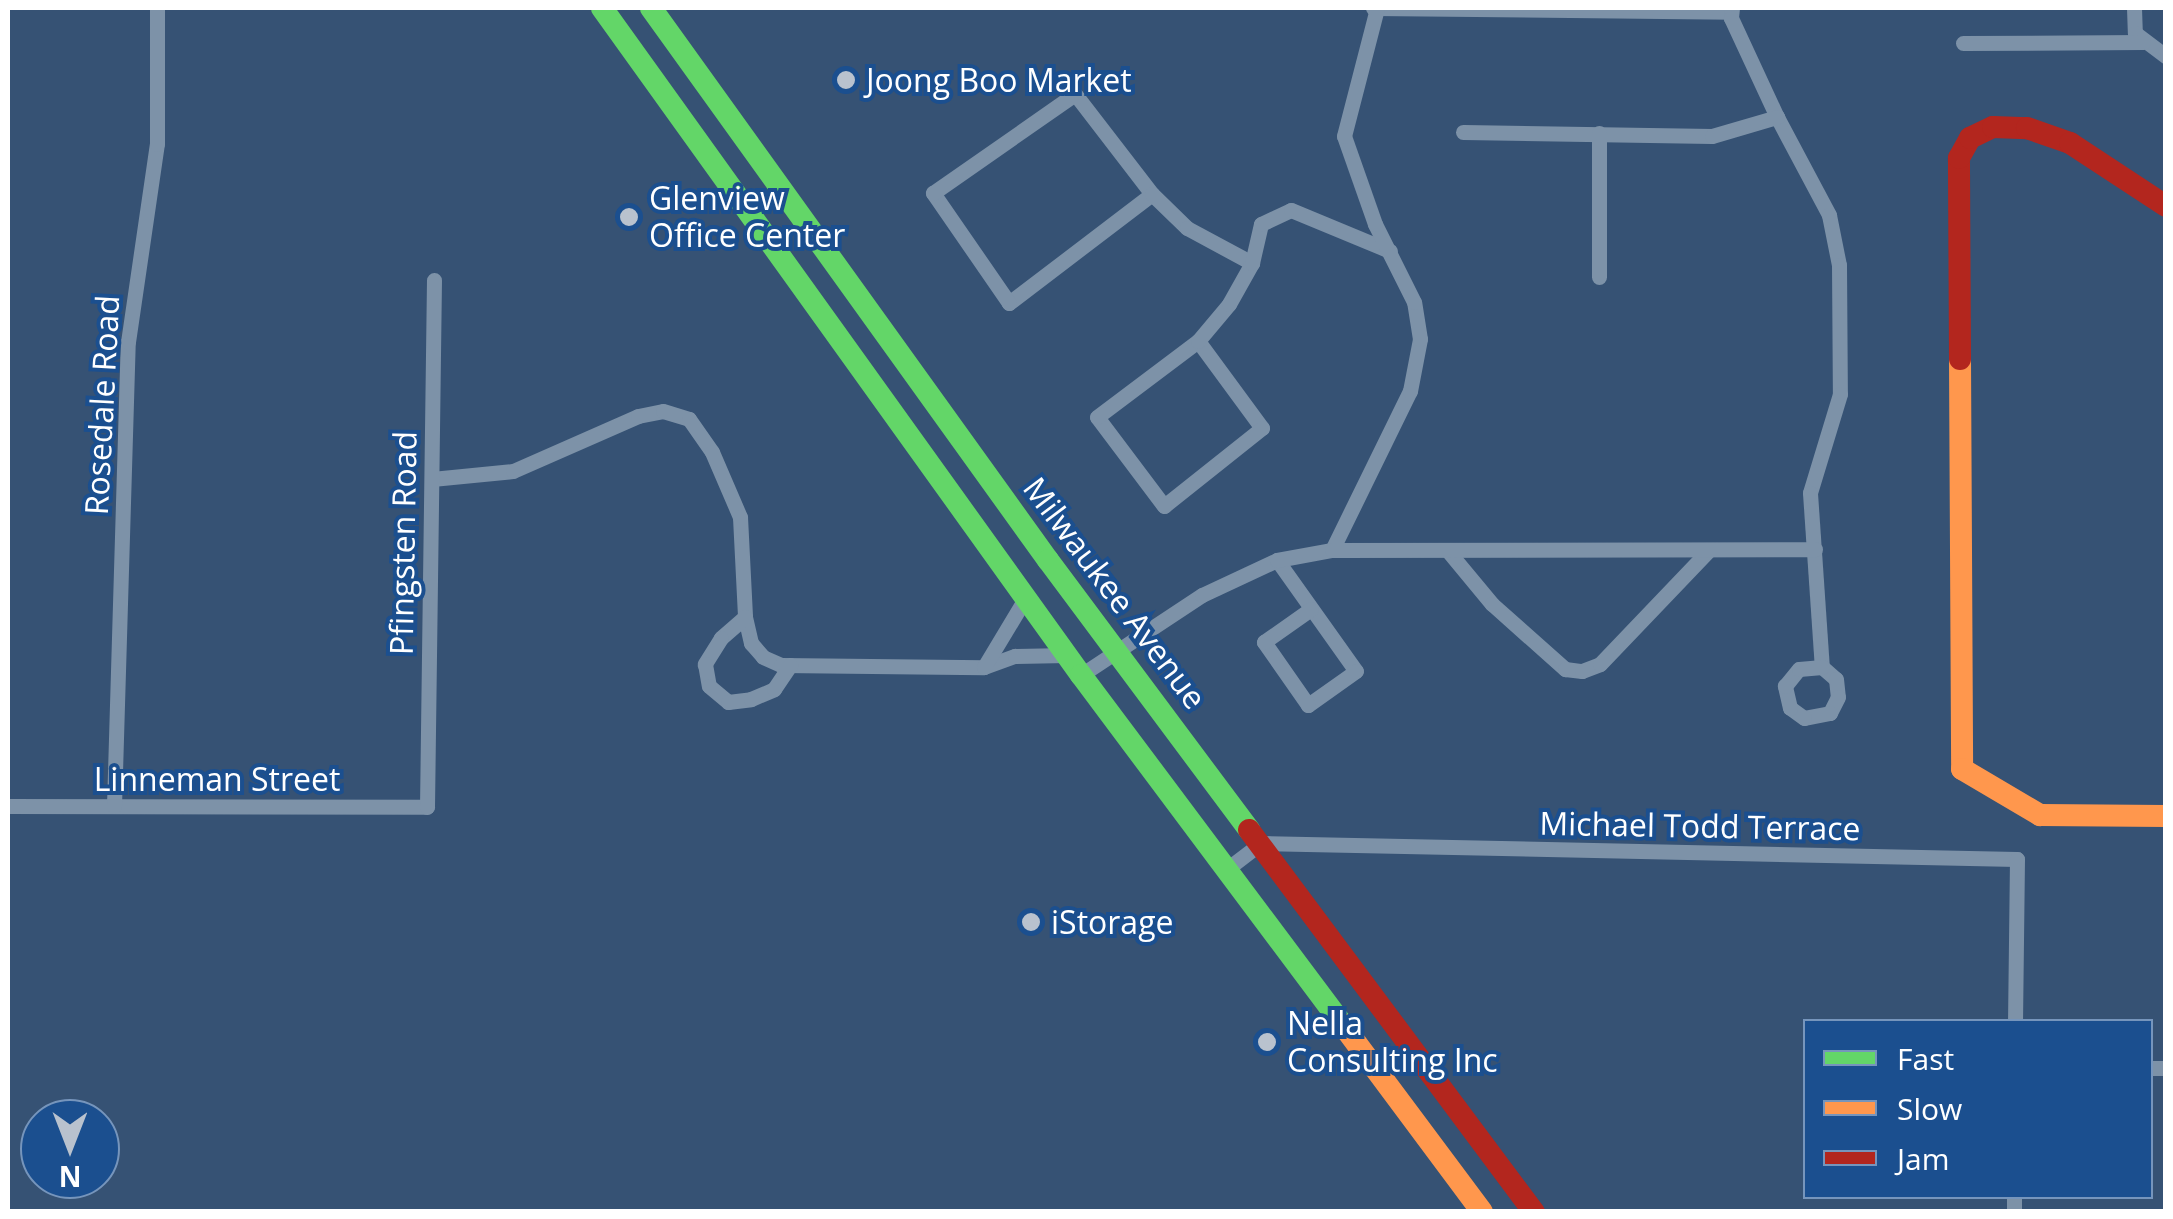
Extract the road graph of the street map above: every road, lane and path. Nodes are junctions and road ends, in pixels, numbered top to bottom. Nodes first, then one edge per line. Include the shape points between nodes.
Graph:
1 (158, 8) edge
2 (602, 8) edge
3 (615, 8) edge
4 (651, 8) edge
5 (1376, 8) edge
6 (2134, 8) edge
7 (1731, 10) edge
8 (2139, 37) junction
9 (1963, 43) dead end
10 (2166, 56) edge
11 (686, 57) junction
12 (1776, 117) junction
13 (1462, 132) dead end
14 (1599, 133) junction
15 (1152, 194) junction
16 (2166, 206) edge
17 (1390, 251) junction
18 (1252, 263) junction
19 (1598, 277) dead end
20 (434, 280) dead end
21 (1198, 341) junction
22 (432, 478) junction
23 (1332, 550) junction
24 (1814, 550) junction
25 (1448, 552) junction
26 (1708, 552) junction
27 (1278, 560) junction
28 (1026, 597) junction
29 (1311, 609) junction
30 (745, 618) junction
31 (1117, 649) junction
32 (1067, 655) junction
33 (790, 665) junction
34 (984, 666) junction
35 (1822, 667) dead end
36 (1081, 674) junction
37 (8, 806) edge
38 (114, 806) junction
39 (427, 807) joint
40 (2166, 816) edge
41 (1261, 843) junction
42 (1226, 869) junction
43 (2015, 1019) edge
44 (1482, 1212) edge
45 (1534, 1212) edge

1 - 38 street, Rosedale Road via 157,144 128,342
2 - 28 main road
3 - 11 main road via 647,52 663,60
4 - 11 main road, Milwaukee Avenue
5 - 7 street
5 - 17 street via 1344,136
6 - 8 street
7 - 12 street
8 - 9 street
8 - 10 street
11 - 31 main road, Milwaukee Avenue
12 - 14 street via 1712,136
12 - 24 street via 1829,214 1839,265 1840,394 1810,493
13 - 14 street
14 - 19 street
15 - 15 street via 1008,303 933,194 1075,94
15 - 18 street via 1187,228
16 - 40 main road via 2070,143 2026,128 1992,127 1970,138 1959,158 1962,768 2040,815
17 - 18 street via 1290,210 1261,224
17 - 23 street via 1414,302 1420,339 1410,391
18 - 21 street
20 - 22 street, Pfingsten Road
21 - 21 street via 1097,417 1164,506 1262,428
22 - 30 street via 513,471 638,416 663,411 688,419 712,452 740,517
22 - 39 street, Pfingsten Road
23 - 25 street
23 - 27 street
24 - 26 street
24 - 35 street
25 - 26 street
25 - 26 street via 1492,604 1564,669 1582,671 1600,664
27 - 29 street
27 - 31 street via 1202,595
28 - 32 main road
28 - 34 street
29 - 29 street via 1264,642 1308,704 1356,670
30 - 33 street via 751,644 763,657
30 - 33 street via 705,664 710,686 728,702 752,699 774,689
31 - 36 street
31 - 41 main road, Milwaukee Avenue
32 - 34 street via 1015,656
32 - 36 main road
33 - 34 street
36 - 42 main road
37 - 38 street, Linneman Street
38 - 39 street, Linneman Street
41 - 42 street
41 - 43 street, Michael Todd Terrace via 2017,858
41 - 45 main road, Milwaukee Avenue
42 - 44 main road

